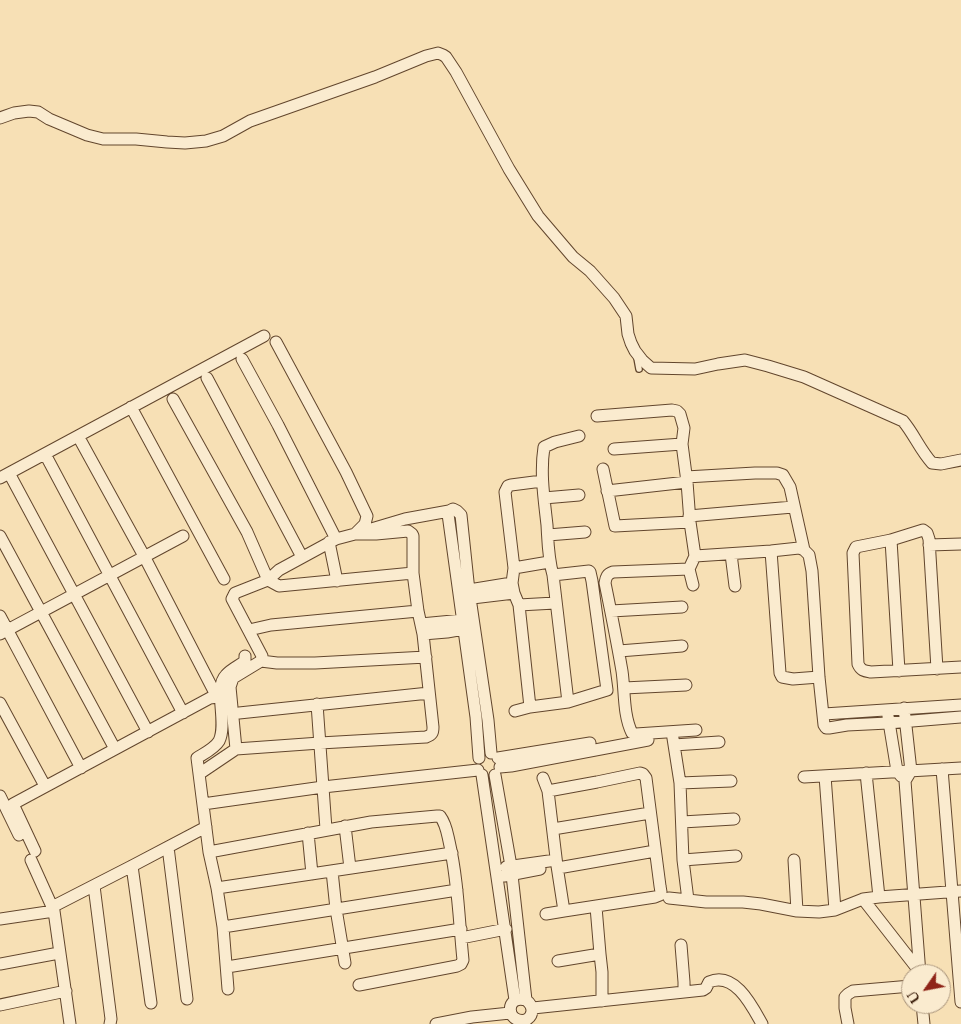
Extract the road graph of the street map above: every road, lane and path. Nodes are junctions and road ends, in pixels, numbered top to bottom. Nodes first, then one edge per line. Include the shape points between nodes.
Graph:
1 (0, 118) edge
2 (264, 336) dead end
3 (276, 342) dead end
4 (635, 351) junction
5 (242, 359) dead end
6 (638, 369) dead end
7 (207, 378) dead end
8 (174, 398) dead end
9 (132, 407) junction
10 (597, 416) dead end
11 (78, 436) junction
12 (579, 436) dead end
13 (682, 444) junction
14 (614, 449) dead end
15 (45, 454) junction
16 (961, 460) edge
17 (603, 469) dead end
18 (5, 475) edge
19 (687, 480) junction
20 (542, 481) junction
21 (607, 491) junction
22 (579, 495) dead end
23 (544, 498) junction
24 (793, 507) junction
25 (689, 519) junction
26 (584, 532) dead end
27 (355, 534) junction
28 (548, 535) junction
29 (0, 536) edge
30 (182, 536) dead end
31 (891, 540) junction
32 (333, 541) junction
33 (961, 544) edge
34 (929, 545) junction
35 (804, 550) junction
36 (771, 551) junction
37 (731, 554) junction
38 (695, 556) junction
39 (144, 557) junction
40 (302, 557) junction
41 (549, 562) junction
42 (514, 568) junction
43 (689, 569) junction
44 (413, 573) junction
45 (110, 575) junction
46 (553, 575) junction
47 (224, 579) dead end
48 (268, 580) junction
49 (337, 581) junction
50 (693, 586) dead end
51 (736, 586) dead end
52 (513, 588) junction
53 (75, 594) junction
54 (465, 595) junction
55 (556, 603) junction
56 (519, 605) junction
57 (682, 606) dead end
58 (418, 611) junction
59 (611, 611) junction
60 (41, 612) junction
61 (0, 616) edge
62 (463, 625) junction
63 (422, 629) junction
64 (249, 630) junction
65 (4, 632) edge
66 (682, 646) dead end
67 (619, 651) junction
68 (246, 656) dead end
69 (426, 657) junction
70 (261, 661) junction
71 (961, 667) edge
72 (937, 669) junction
73 (900, 671) junction
74 (819, 677) junction
75 (686, 685) dead end
76 (624, 688) junction
77 (429, 693) junction
78 (219, 697) junction
79 (568, 702) junction
80 (0, 703) edge
81 (317, 704) junction
82 (961, 705) edge
83 (530, 707) junction
84 (904, 708) junction
85 (887, 709) junction
86 (515, 711) dead end
87 (183, 713) junction
88 (239, 714) dead end
89 (824, 714) junction
90 (961, 717) edge
91 (906, 722) junction
92 (888, 723) junction
93 (696, 730) dead end
94 (148, 732) junction
95 (672, 732) junction
96 (648, 740) dead end
97 (719, 742) dead end
98 (320, 743) junction
99 (596, 743) dead end
100 (674, 744) junction
101 (115, 749) junction
102 (236, 749) junction
103 (480, 758) junction
104 (496, 763) junction
105 (81, 768) junction
106 (961, 768) edge
107 (942, 769) junction
108 (897, 771) junction
109 (480, 772) junction
110 (866, 773) junction
111 (199, 774) junction
112 (825, 776) junction
113 (908, 776) junction
114 (804, 777) dead end
115 (543, 778) dead end
116 (731, 781) dead end
117 (680, 783) junction
118 (46, 786) junction
119 (323, 787) junction
120 (548, 791) junction
121 (0, 796) edge
122 (203, 804) junction
123 (6, 808) edge
124 (650, 813) junction
125 (734, 819) dead end
126 (682, 822) junction
127 (345, 826) junction
128 (206, 827) junction
129 (326, 829) junction
130 (553, 829) junction
131 (308, 833) junction
132 (168, 847) junction
133 (655, 850) junction
134 (209, 852) junction
135 (452, 853) junction
136 (736, 856) dead end
137 (683, 860) junction
138 (794, 860) dead end
139 (557, 865) junction
140 (132, 866) junction
141 (350, 868) junction
142 (512, 870) junction
143 (332, 871) junction
144 (497, 872) junction
145 (312, 874) junction
146 (94, 886) junction
147 (217, 888) junction
148 (457, 890) junction
149 (956, 891) edge
150 (914, 895) junction
151 (879, 897) junction
152 (670, 898) dead end
153 (863, 899) junction
154 (688, 900) junction
155 (596, 907) junction
156 (53, 909) junction
157 (336, 909) junction
158 (797, 910) junction
159 (835, 910) junction
160 (564, 911) junction
161 (546, 914) dead end
162 (0, 919) edge
163 (223, 927) junction
164 (506, 930) junction
165 (461, 934) junction
166 (681, 945) dead end
167 (342, 948) junction
168 (59, 953) junction
169 (600, 954) junction
170 (558, 961) dead end
171 (345, 963) dead end
172 (0, 964) edge
173 (913, 964) edge
174 (919, 964) edge
175 (227, 967) junction
176 (359, 986) dead end
177 (901, 987) edge
178 (228, 988) dead end
179 (66, 991) junction
180 (684, 992) junction
181 (187, 999) dead end
182 (602, 1001) junction
183 (961, 1002) edge
184 (151, 1003) dead end
185 (0, 1005) edge
186 (527, 1010) edge
187 (510, 1013) junction
188 (70, 1024) edge
189 (110, 1024) edge
190 (436, 1024) edge
191 (762, 1024) edge
192 (848, 1024) edge

1 - 4 street via 33,111 103,139 206,141 250,121 438,53 446,57 456,72 538,216 569,254 590,271 616,300 626,316 629,339
2 - 9 street
3 - 27 street via 367,516 365,524
4 - 6 lane
4 - 16 street via 651,368 695,369 745,360 804,377 903,421 932,462 941,464
5 - 32 street via 278,425
7 - 40 street
8 - 48 street via 247,532
9 - 11 street
9 - 47 street
10 - 13 street via 676,411 683,422
11 - 15 street
11 - 39 street
12 - 20 street via 544,447
13 - 14 street
13 - 19 street
15 - 18 street
15 - 45 street
17 - 21 street
18 - 53 street
19 - 21 street
19 - 24 street via 778,473 790,486
19 - 25 street
20 - 23 street
20 - 42 street via 510,485 505,490
21 - 25 street via 615,526
22 - 23 street
23 - 28 street
24 - 25 street
24 - 35 street
25 - 38 street
26 - 28 street
27 - 32 street
27 - 44 street via 410,532 413,536
27 - 54 street via 405,519 449,511
28 - 41 street
29 - 60 street
30 - 39 street
31 - 34 street via 923,530 927,532
31 - 73 street
31 - 73 street via 856,547 853,553 858,664 864,671
32 - 40 street
32 - 49 street
33 - 34 street
34 - 72 street
35 - 36 street
35 - 74 street via 812,571
36 - 37 street
36 - 74 street via 780,674 789,679
37 - 38 street
37 - 51 street
38 - 43 street
39 - 45 street
39 - 78 street
40 - 48 street via 278,570
41 - 42 street
41 - 46 street
42 - 52 street
43 - 50 street
43 - 59 street via 608,574 605,583
44 - 49 street
44 - 58 street
45 - 53 street
45 - 87 street
46 - 55 street
46 - 79 street via 590,572 607,690
48 - 49 street via 279,586
48 - 64 street via 235,593 232,598
52 - 54 street
52 - 56 street
53 - 60 street
53 - 94 street
54 - 62 street
54 - 104 street
55 - 56 street
55 - 79 street
56 - 83 street
57 - 59 street
58 - 63 street
58 - 64 street via 271,625
59 - 67 street
60 - 65 street
60 - 101 street
61 - 65 street
62 - 63 street via 447,632
62 - 103 street
63 - 69 street
64 - 70 street via 262,656
65 - 105 street
66 - 67 street
67 - 76 street
68 - 78 street via 245,661 224,675
69 - 70 street via 315,663
69 - 77 street
70 - 102 street via 233,678 230,687
71 - 72 street
72 - 73 street
74 - 89 street
75 - 76 street
76 - 95 street via 626,715 632,733
77 - 81 street
77 - 98 street via 431,735
78 - 87 street via 210,698
78 - 111 street via 222,730 214,747 197,758
79 - 83 street
80 - 118 street
81 - 88 street
81 - 98 street
82 - 84 street
83 - 86 street
84 - 85 street
84 - 91 street
85 - 89 street
85 - 92 street
87 - 94 street
89 - 92 street via 827,728
90 - 91 street
91 - 92 street
91 - 113 street
92 - 108 street
93 - 95 street
94 - 101 street
95 - 100 street
96 - 104 street via 510,766
97 - 100 street
98 - 102 street
98 - 119 street
99 - 104 street
100 - 117 street
101 - 105 street
102 - 111 street
103 - 104 street via 484,754
103 - 109 street via 477,763
104 - 109 street via 488,777
104 - 142 street
105 - 118 street
106 - 107 street
107 - 113 street
107 - 149 street
108 - 110 street
108 - 113 street
109 - 119 street
109 - 144 street
110 - 112 street
110 - 151 street
111 - 122 street
112 - 114 street
112 - 159 street
113 - 150 street
115 - 120 street
116 - 117 street
117 - 126 street
118 - 123 street
119 - 122 street
119 - 129 street
120 - 124 street via 640,773 646,778
120 - 130 street
121 - 123 street
122 - 128 street
123 - 156 street via 32,856
124 - 130 street
124 - 133 street
125 - 126 street
126 - 137 street
127 - 129 street
127 - 135 street via 439,816 445,823
127 - 141 street
128 - 132 street
128 - 134 street
129 - 131 street
130 - 139 street
131 - 134 street
131 - 145 street
132 - 140 street
132 - 181 street
133 - 139 street
133 - 155 street via 660,895
134 - 147 street
135 - 141 street
135 - 148 street
136 - 137 street
137 - 154 street
138 - 158 street
139 - 142 street
139 - 160 street
140 - 146 street
140 - 184 street
141 - 143 street
142 - 144 street
142 - 186 street
143 - 145 street
143 - 157 street
144 - 164 street
145 - 147 street
146 - 156 street
146 - 189 street
147 - 163 street
148 - 157 street
148 - 165 street
149 - 150 street
149 - 183 street
150 - 151 street
150 - 174 street
151 - 153 street
152 - 154 street
153 - 159 street
153 - 173 street
154 - 158 street via 761,904
155 - 160 street
155 - 169 street
156 - 162 street
156 - 168 street
157 - 163 street
157 - 167 street
158 - 159 street
160 - 161 street
163 - 175 street
164 - 165 street
164 - 186 street
165 - 167 street
165 - 176 street via 461,964
166 - 180 street
167 - 171 street
167 - 175 street
168 - 172 street
168 - 179 street
169 - 170 street
169 - 182 street
175 - 178 street
177 - 192 street via 848,994 845,1002
179 - 185 street
179 - 188 street
180 - 182 street
180 - 191 street via 703,990 713,981 727,981 743,995
182 - 186 street
186 - 187 street via 510,1008
186 - 187 street via 523,1021 518,1021
187 - 190 street

